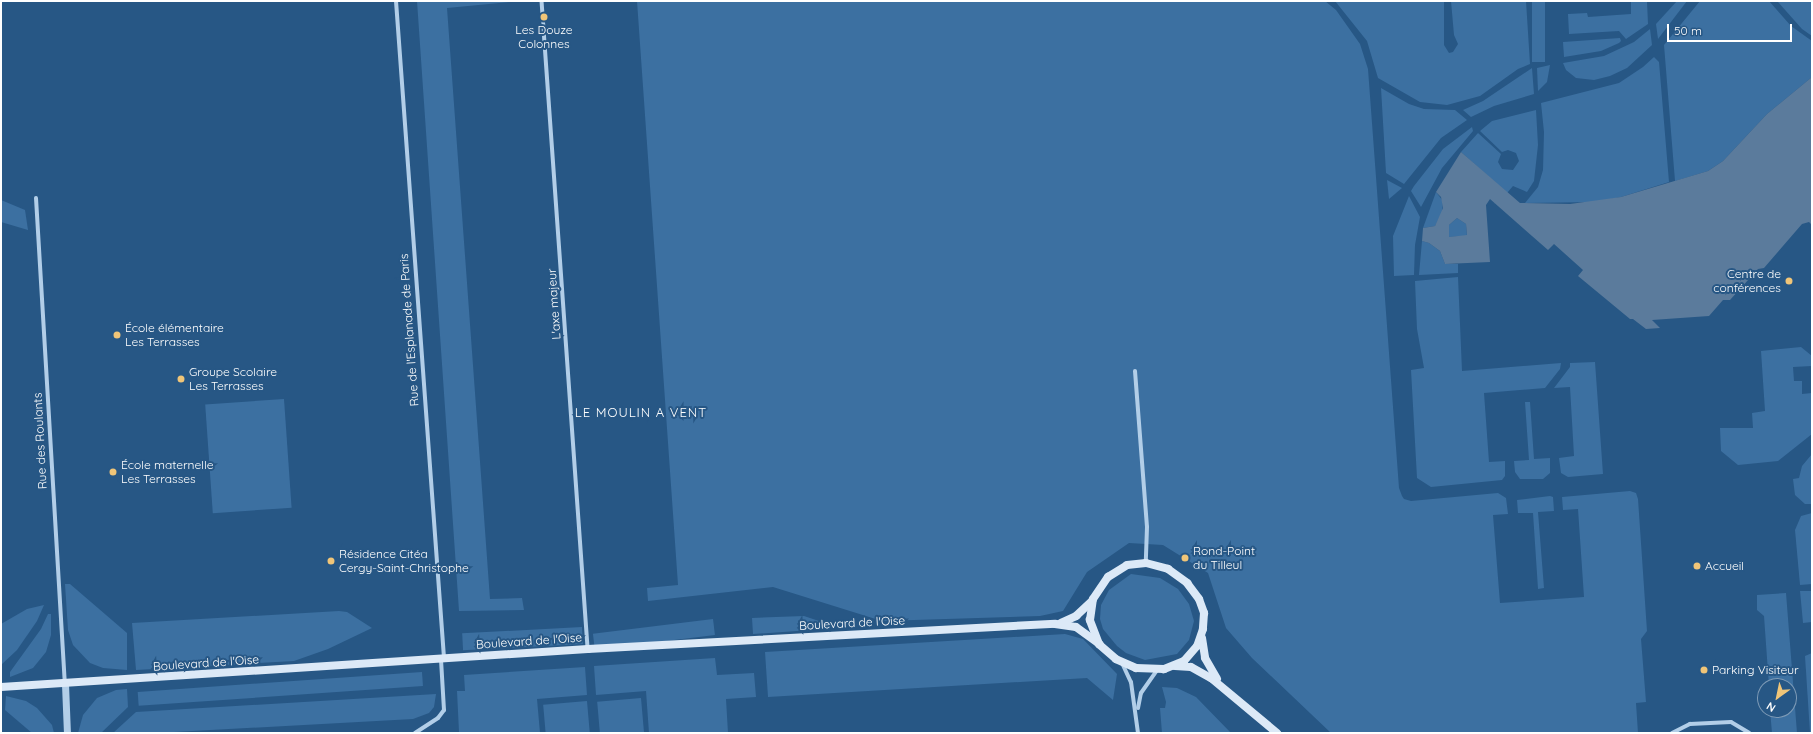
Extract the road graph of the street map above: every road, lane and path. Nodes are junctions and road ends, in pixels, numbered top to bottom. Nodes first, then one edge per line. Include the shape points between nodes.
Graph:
1 (396, 1) edge
2 (542, 1) edge
3 (36, 198) dead end
4 (1135, 371) dead end
5 (1146, 563) junction
6 (1094, 599) junction
7 (1058, 624) junction
8 (1202, 634) junction
9 (1099, 644) junction
10 (588, 649) junction
11 (443, 658) junction
12 (1121, 662) junction
13 (1173, 666) junction
14 (1157, 670) junction
15 (65, 684) junction
16 (1221, 684) junction
17 (1, 687) edge
18 (1137, 711) junction
19 (67, 733) edge
20 (415, 733) edge
21 (1138, 733) edge
22 (1277, 733) edge
23 (1672, 733) edge
24 (1749, 733) edge

1 - 11 street, Rue de l'Esplanade de Paris
2 - 10 street, L'axe majeur
3 - 15 street, Rue des Roulants
4 - 5 street via 1147,527
5 - 6 main road via 1120,568 1103,582
5 - 8 main road via 1173,572 1194,590 1204,613
6 - 7 main road, Boulevard de l'Oise via 1076,616
6 - 9 main road via 1090,620
7 - 9 main road, Boulevard de l'Oise via 1076,627
7 - 10 main road, Boulevard de l'Oise
8 - 13 main road via 1192,653
8 - 16 main road via 1205,658
9 - 12 main road
10 - 11 main road, Boulevard de l'Oise
11 - 15 main road, Boulevard de l'Oise
11 - 20 street, Rue de l'Esplanade de Paris via 444,710 438,718
12 - 14 main road via 1136,668
12 - 18 street via 1130,676
13 - 14 main road
13 - 16 main road via 1191,667
14 - 18 street via 1142,693
15 - 17 main road, Boulevard de l'Oise
15 - 19 street
16 - 22 main road
18 - 21 street
23 - 24 street via 1690,724 1730,722

